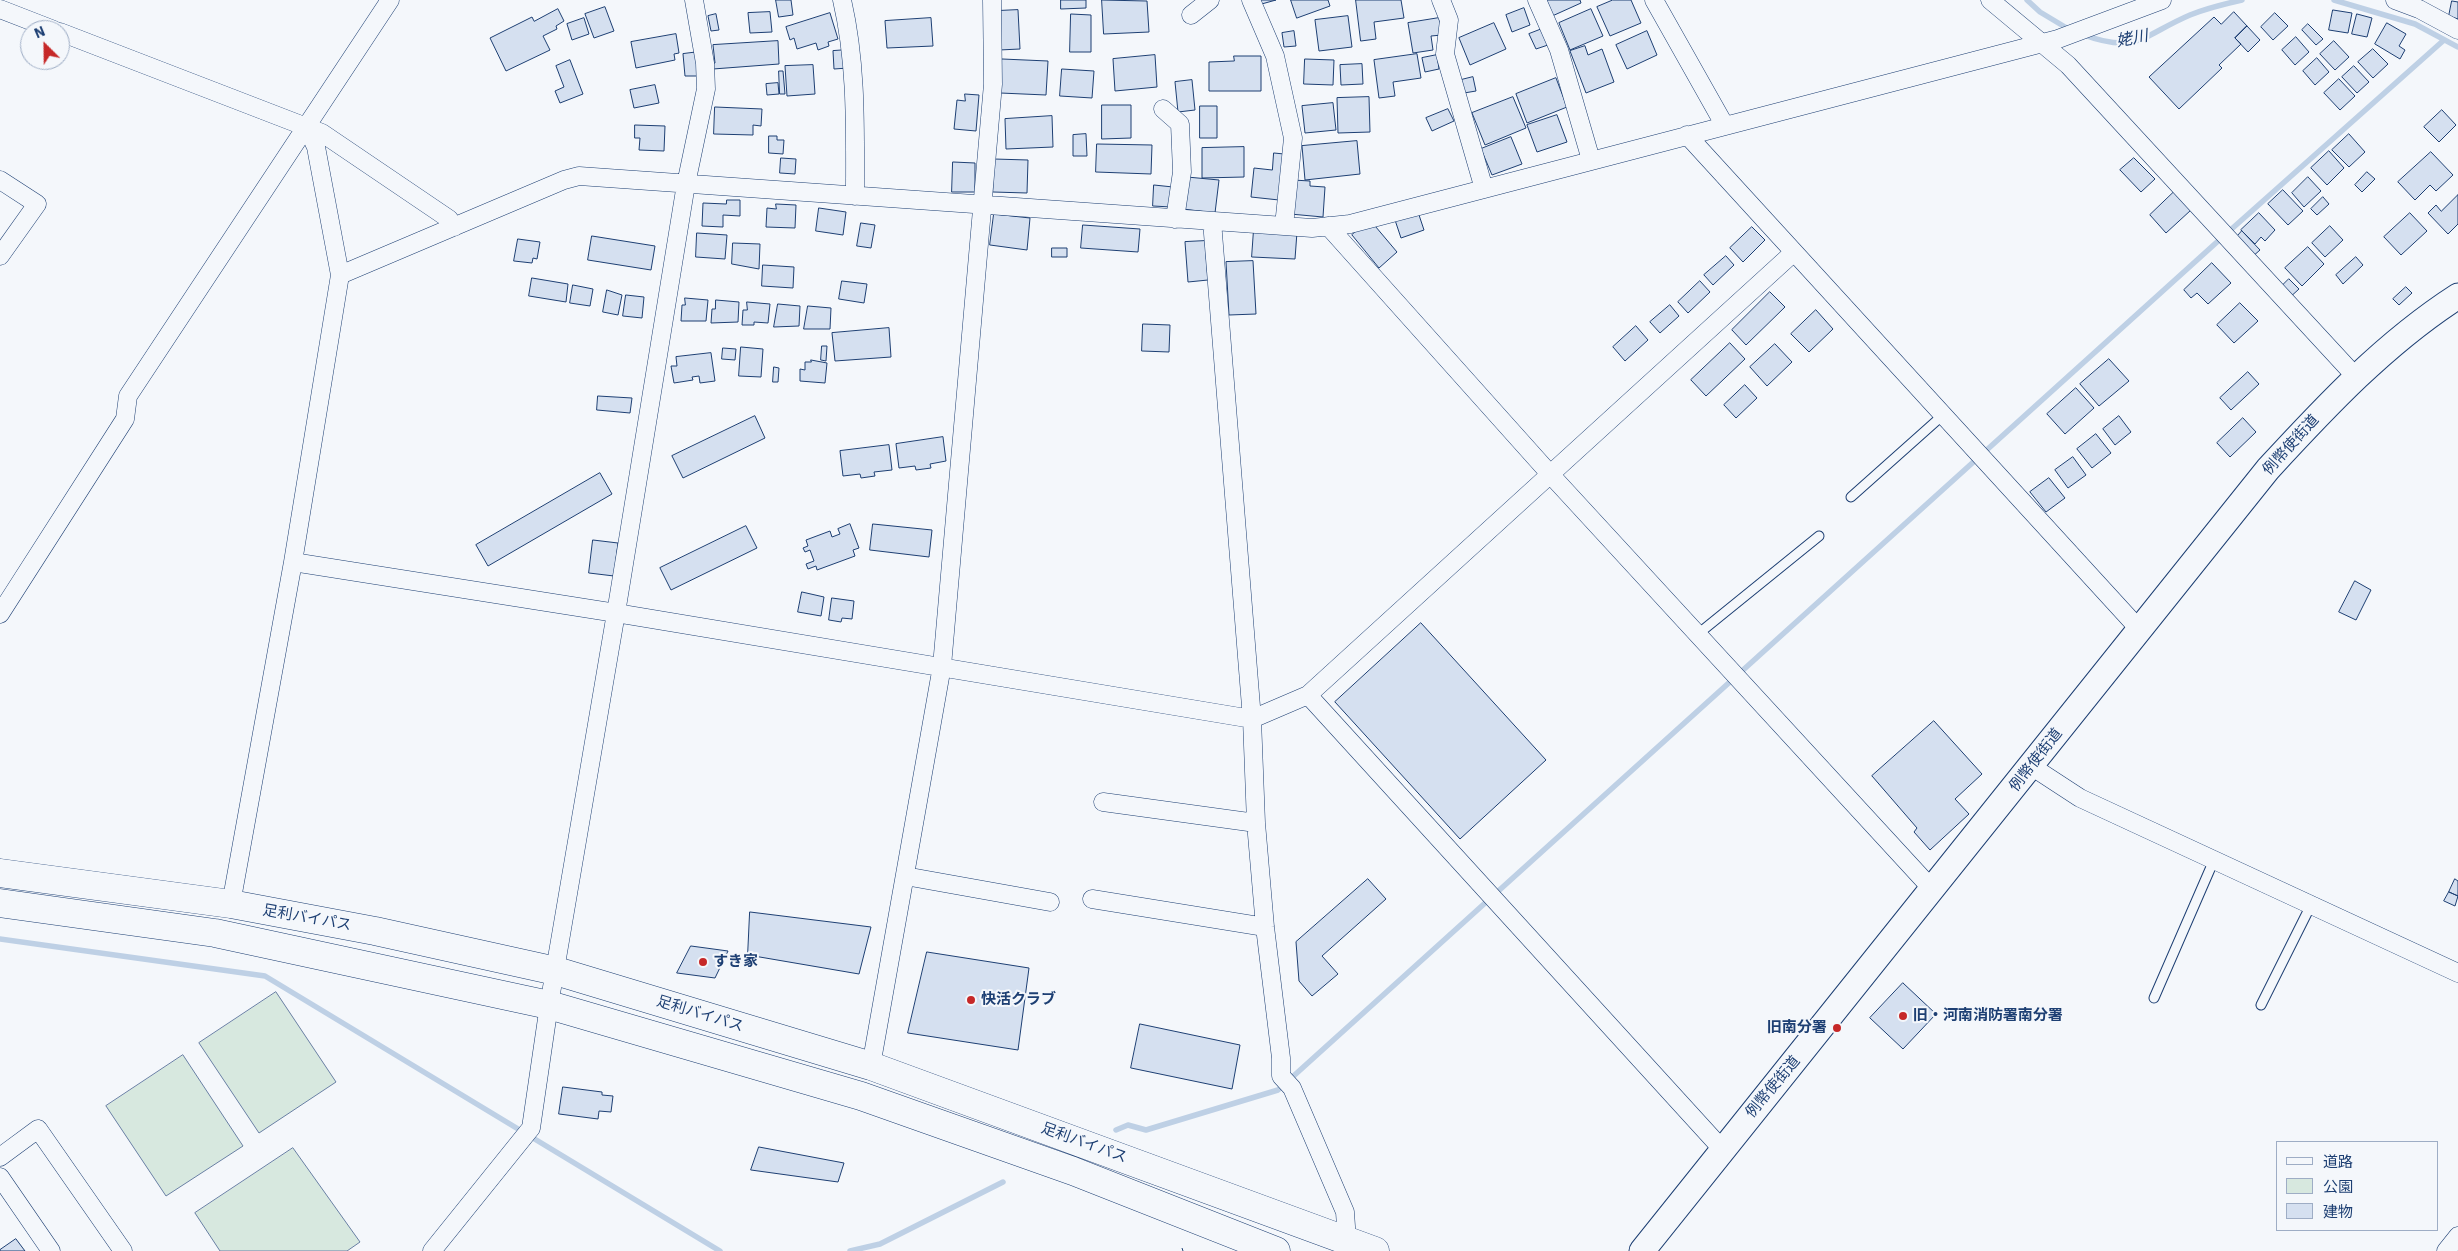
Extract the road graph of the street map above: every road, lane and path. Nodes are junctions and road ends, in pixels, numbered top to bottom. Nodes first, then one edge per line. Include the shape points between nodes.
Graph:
1 (390, 0) edge
2 (694, 0) edge
3 (842, 0) edge
4 (992, 0) edge
5 (1210, 0) edge
6 (1251, 0) edge
7 (1440, 0) edge
8 (1537, 0) edge
9 (1654, 0) edge
10 (1990, 0) edge
11 (2162, 0) edge
12 (2395, 0) edge
13 (0, 9) edge
14 (1192, 15) dead end
15 (28, 20) edge
16 (2458, 30) edge
17 (70, 36) edge
18 (2050, 41) junction
19 (1163, 109) dead end
20 (1725, 126) junction
21 (307, 127) junction
22 (1687, 135) junction
23 (1591, 160) junction
24 (0, 180) edge
25 (686, 184) junction
26 (1484, 189) junction
27 (855, 196) junction
28 (984, 205) junction
29 (1175, 219) junction
30 (1212, 221) junction
31 (1284, 226) junction
32 (1328, 226) junction
33 (454, 227) junction
34 (1793, 253) junction
35 (0, 256) edge
36 (340, 275) junction
37 (2458, 296) edge
38 (2356, 377) junction
39 (1943, 415) junction
40 (1550, 474) junction
41 (1851, 497) dead end
42 (1819, 536) dead end
43 (293, 562) junction
44 (2, 604) edge
45 (616, 613) junction
46 (2138, 629) junction
47 (1698, 634) junction
48 (942, 666) junction
49 (1308, 695) junction
50 (1252, 719) junction
51 (2031, 766) junction
52 (1103, 802) dead end
53 (1256, 824) junction
54 (2214, 860) junction
55 (0, 874) edge
56 (905, 876) junction
57 (1932, 889) junction
58 (1092, 899) dead end
59 (0, 902) edge
60 (1050, 902) dead end
61 (231, 904) junction
62 (2312, 905) junction
63 (1265, 927) junction
64 (556, 971) junction
65 (2458, 973) edge
66 (2154, 998) dead end
67 (549, 1005) junction
68 (2260, 1005) dead end
69 (871, 1066) junction
70 (1722, 1149) junction
71 (0, 1157) edge
72 (0, 1177) edge
73 (2458, 1236) edge
74 (1347, 1241) junction
75 (51, 1251) edge
76 (123, 1251) edge
77 (432, 1251) edge
78 (1276, 1251) edge
79 (1375, 1251) edge
80 (1642, 1251) edge
81 (2446, 1251) edge

1 - 21 street
2 - 25 street via 706,89
3 - 27 street via 854,96
4 - 28 street via 993,84
5 - 14 street
6 - 31 street via 1275,56 1293,138
7 - 26 street via 1449,20 1445,54
8 - 23 street via 1560,50
9 - 20 street
10 - 18 street
11 - 18 street
12 - 16 street
13 - 15 street
17 - 21 street
18 - 20 street
18 - 38 street via 2068,65
19 - 29 street via 1180,124 1182,172
20 - 22 street
21 - 33 street via 325,135 449,219
21 - 36 street via 316,147
21 - 44 street via 128,396 125,419
22 - 23 street
22 - 34 street
23 - 26 street
24 - 35 street via 37,204
25 - 27 street
25 - 33 street via 579,176
25 - 45 street
26 - 32 street via 1350,224
27 - 28 street
28 - 29 street
28 - 48 street
29 - 30 street
30 - 31 street
30 - 50 street
31 - 32 street
32 - 40 street
33 - 36 street
34 - 39 street
34 - 40 street
36 - 43 street
37 - 38 main road, 例幣使街道
38 - 46 main road, 例幣使街道 via 2268,469
39 - 41 lane
39 - 46 street
40 - 47 street
40 - 49 street
42 - 47 lane
43 - 45 street
43 - 61 street
45 - 48 street
45 - 64 street
46 - 51 main road, 例幣使街道
47 - 57 street
48 - 50 street
48 - 56 street
49 - 50 street
49 - 70 street
50 - 53 street
51 - 54 street via 2080,798
51 - 57 main road, 例幣使街道
52 - 53 street
53 - 63 street
54 - 62 street
54 - 66 lane
55 - 61 highway, 足利バイパス
56 - 60 street
56 - 69 street
57 - 70 main road, 例幣使街道
58 - 63 street
59 - 67 highway, 足利バイパス via 215,933
61 - 64 highway, 足利バイパス via 375,930
62 - 65 street
62 - 68 lane
63 - 74 street via 1286,1082 1344,1212
64 - 67 street
64 - 69 highway, 足利バイパス
67 - 77 street via 527,1134
67 - 78 highway, 足利バイパス via 861,1096 1072,1171
69 - 74 highway, 足利バイパス
70 - 80 main road, 例幣使街道
71 - 76 street via 38,1129
72 - 75 street
73 - 81 street
74 - 79 highway, 足利バイパス

